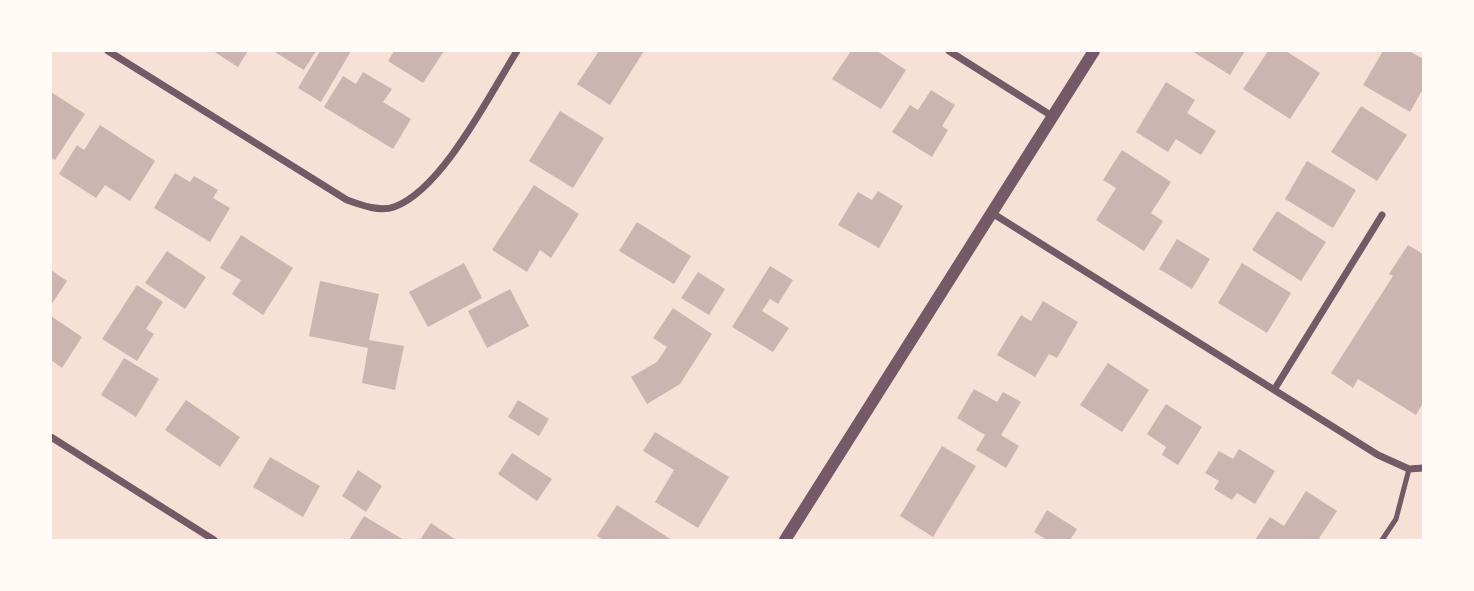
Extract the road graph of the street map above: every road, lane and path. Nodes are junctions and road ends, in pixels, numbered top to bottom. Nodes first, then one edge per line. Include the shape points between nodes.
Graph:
1 (108, 51) edge
2 (517, 51) edge
3 (949, 51) edge
4 (1094, 51) edge
5 (1052, 116) junction
6 (992, 214) junction
7 (1382, 215) dead end
8 (1273, 390) junction
9 (51, 436) edge
10 (1423, 468) edge
11 (1409, 469) junction
12 (214, 540) edge
13 (785, 540) edge
14 (1382, 540) edge

1 - 2 street via 347,200 367,207 393,207 422,190 445,165
3 - 5 street
4 - 5 street
5 - 6 street
6 - 8 street
6 - 13 street
7 - 8 street
8 - 11 street
9 - 12 street
10 - 11 street
11 - 14 lane via 1396,519

